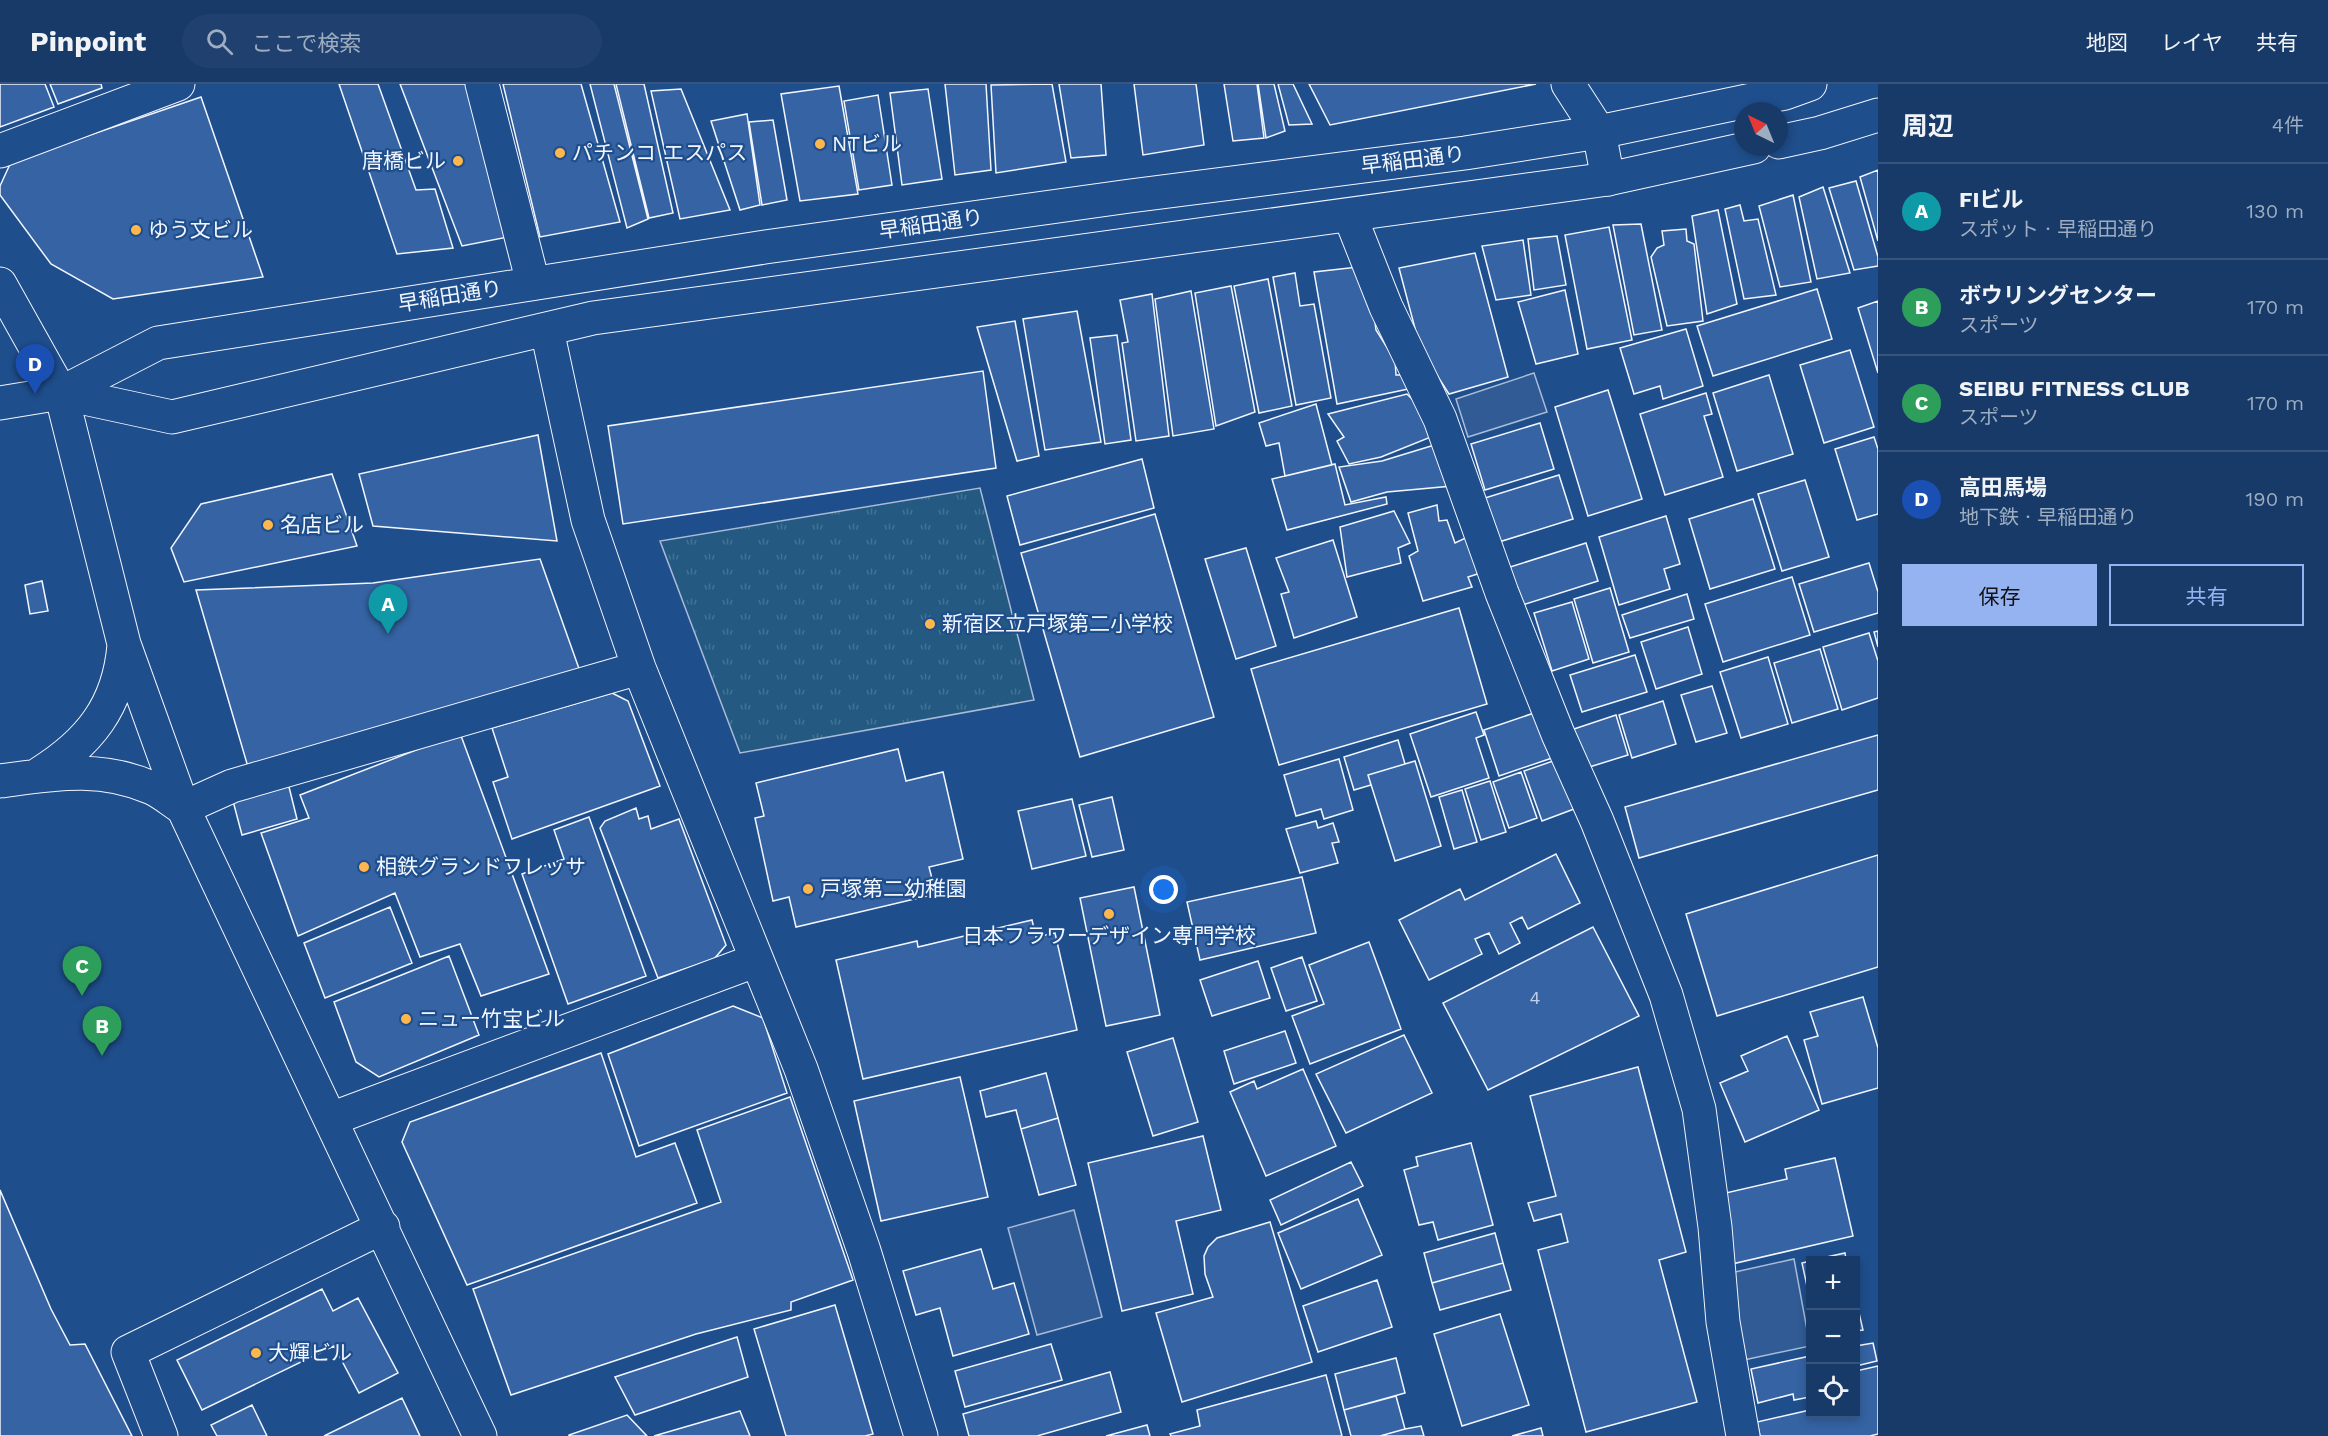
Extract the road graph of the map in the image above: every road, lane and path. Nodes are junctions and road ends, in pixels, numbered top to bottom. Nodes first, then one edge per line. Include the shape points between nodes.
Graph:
1 (178, 84) edge
2 (482, 84) edge
3 (1568, 84) edge
4 (1810, 84) edge
5 (1878, 115) edge
6 (1599, 132) junction
7 (1788, 140) edge
8 (0, 151) edge
9 (1734, 151) edge
10 (1608, 178) junction
11 (1350, 216) junction
12 (533, 283) junction
13 (0, 284) edge
14 (547, 330) junction
15 (61, 393) junction
16 (0, 403) edge
17 (124, 644) junction
18 (639, 668) junction
19 (37, 775) junction
20 (0, 781) edge
21 (183, 808) junction
22 (757, 960) junction
23 (331, 1119) junction
24 (383, 1227) junction
25 (160, 1436) edge
26 (480, 1436) edge
27 (921, 1436) edge
28 (1743, 1436) edge

1 - 8 street
2 - 12 street
3 - 6 street
4 - 6 street, 早稲田通り via 1785,93
5 - 7 street
6 - 10 street
6 - 12 street, 早稲田通り via 812,240
9 - 10 street, 早稲田通り
10 - 11 street, 早稲田通り
11 - 14 street, 早稲田通り via 770,292 593,318
11 - 28 street via 1386,307 1440,419 1502,593 1666,995 1699,1109 1723,1322
12 - 15 street, 早稲田通り via 158,343
13 - 15 street
14 - 15 street, 早稲田通り via 172,417
14 - 18 street via 588,520
15 - 16 street, 早稲田通り
15 - 17 street
17 - 19 street via 117,685 98,722 63,759
17 - 21 street
18 - 21 street via 232,786
18 - 22 street
19 - 20 street
19 - 21 street via 78,771 115,777 152,789
21 - 23 street
22 - 23 street
22 - 27 street via 801,1069 860,1240
23 - 24 street
24 - 25 street via 128,1352
24 - 26 street

